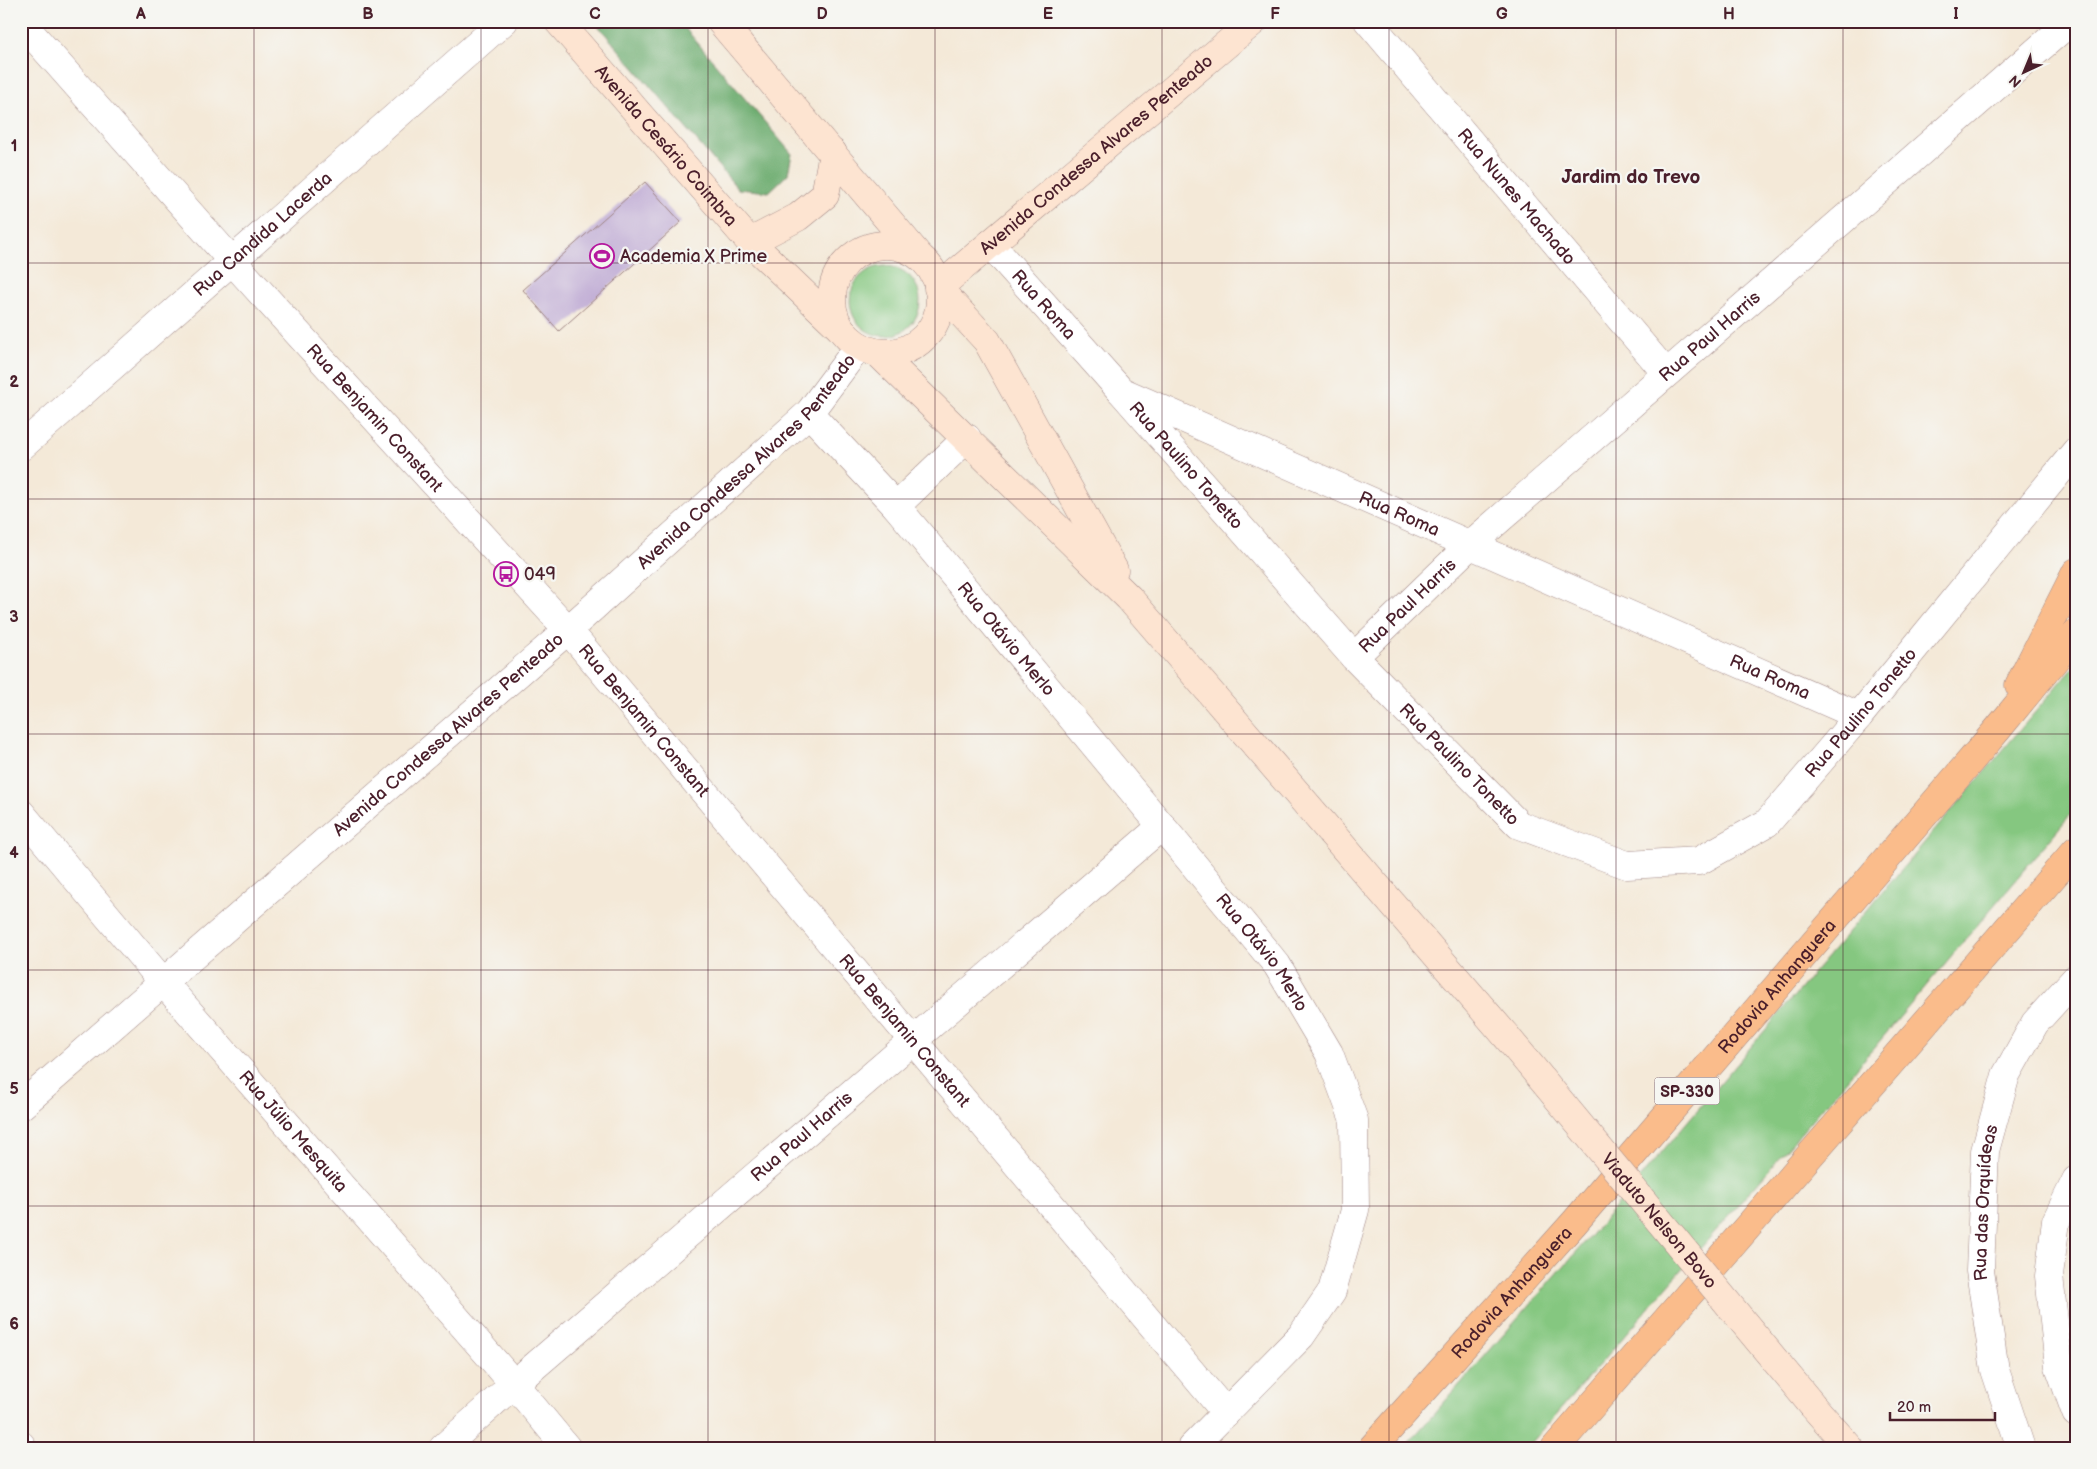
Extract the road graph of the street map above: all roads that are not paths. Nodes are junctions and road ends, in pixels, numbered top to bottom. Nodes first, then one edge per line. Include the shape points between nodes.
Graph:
1 (504, 21) edge
2 (558, 21) edge
3 (720, 21) edge
4 (1254, 21) edge
5 (1368, 21) edge
6 (2071, 21) edge
7 (21, 22) edge
8 (833, 153) junction
9 (750, 242) junction
10 (990, 244) junction
11 (920, 257) junction
12 (233, 262) junction
13 (938, 288) junction
14 (860, 343) junction
15 (1666, 373) junction
16 (1121, 391) junction
17 (809, 413) junction
18 (967, 438) junction
19 (21, 447) edge
20 (2076, 451) edge
21 (896, 506) junction
22 (1470, 545) junction
23 (2076, 572) edge
24 (1129, 598) junction
25 (568, 630) junction
26 (2076, 634) edge
27 (1354, 657) junction
28 (1859, 716) junction
29 (1997, 730) junction
30 (21, 812) edge
31 (1162, 826) junction
32 (2076, 850) edge
33 (2076, 978) edge
34 (163, 982) junction
35 (911, 1041) junction
36 (21, 1106) edge
37 (2076, 1180) edge
38 (514, 1384) junction
39 (1226, 1413) junction
40 (2076, 1413) edge
41 (442, 1448) edge
42 (567, 1448) edge
43 (1191, 1448) edge
44 (1372, 1448) edge
45 (1555, 1448) edge
46 (1850, 1448) edge
47 (2021, 1448) edge

1 - 12 street, Rua Candida Lacerda
2 - 9 street, Avenida Cesário Coimbra
3 - 8 street
4 - 10 street, Avenida Condessa Alvares Penteado
5 - 15 street, Rua Nunes Machado
6 - 15 street, Rua Paul Harris
7 - 12 street, Rua Benjamin Constant
8 - 9 street via 825,195 798,217
8 - 11 street
9 - 14 street, Avenida Cesário Coimbra
10 - 13 street, Avenida Condessa Alvares Penteado
10 - 16 street, Rua Roma
11 - 13 street via 932,271
11 - 14 street via 888,245 871,247 856,254 843,266 835,281 834,315
12 - 19 street, Rua Candida Lacerda
12 - 25 street, Rua Benjamin Constant
13 - 14 street via 935,322 925,337 912,347 895,352
13 - 24 street via 988,341
14 - 17 street, Avenida Condessa Alvares Penteado
14 - 18 street, Avenida Cesário Coimbra
15 - 22 street, Rua Paul Harris
16 - 22 street, Rua Roma
16 - 27 street, Rua Paulino Tonetto
17 - 21 street, Rua Otávio Merlo
17 - 25 street, Avenida Condessa Alvares Penteado
18 - 21 street
18 - 24 street, Avenida Cesário Coimbra
20 - 28 street, Rua Paulino Tonetto
21 - 31 street, Rua Otávio Merlo
22 - 27 street, Rua Paul Harris
22 - 28 street, Rua Roma
23 - 29 highway
24 - 46 street, Viaduto Nelson Bovo, bridge via 1506,1036
25 - 34 street, Avenida Condessa Alvares Penteado
25 - 35 street, Rua Benjamin Constant
26 - 29 highway, Rodovia Anhanguera / SP-330
27 - 28 street, Rua Paulino Tonetto via 1519,825 1627,865 1700,861 1767,823
29 - 44 highway, Rodovia Anhanguera / SP-330 via 1574,1223
30 - 34 street, Rua Júlio Mesquita
31 - 35 street, Rua Paul Harris
31 - 39 street, Rua Otávio Merlo via 1277,965 1329,1053 1354,1120 1355,1210 1332,1291 1301,1336
32 - 45 highway
33 - 47 street, Rua das Orquídeas via 2035,1023 2006,1076 1985,1151 1980,1272 1995,1370
34 - 36 street, Avenida Condessa Alvares Penteado
34 - 38 street, Rua Júlio Mesquita
35 - 38 street, Rua Paul Harris
35 - 39 street, Rua Benjamin Constant
37 - 40 street via 2056,1221 2049,1276 2059,1366
38 - 41 street, Rua Paul Harris
38 - 42 street, Rua Júlio Mesquita
39 - 43 street, Rua Otávio Merlo

